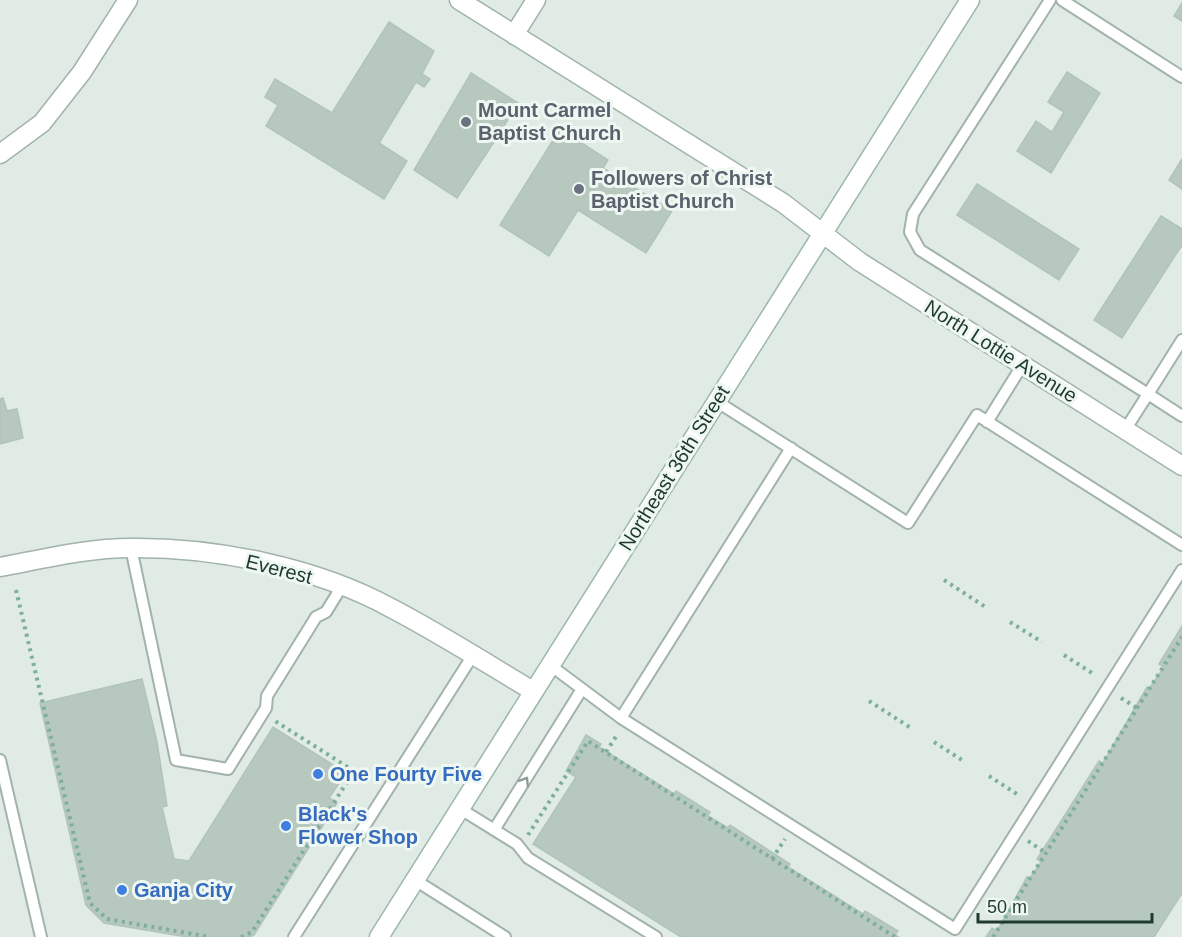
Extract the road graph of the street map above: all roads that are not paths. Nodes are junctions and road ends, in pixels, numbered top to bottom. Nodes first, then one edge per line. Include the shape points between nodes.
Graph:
1 (128, 0) edge
2 (459, 0) edge
3 (536, 0) edge
4 (970, 0) edge
5 (1050, 0) edge
6 (1062, 0) edge
7 (514, 35) junction
8 (1182, 77) edge
9 (0, 154) edge
10 (823, 233) junction
11 (1182, 340) edge
12 (1023, 364) junction
13 (1148, 394) junction
14 (716, 401) junction
15 (1182, 416) edge
16 (987, 422) junction
17 (1125, 430) junction
18 (791, 448) junction
19 (1182, 466) edge
20 (1182, 545) edge
21 (130, 548) junction
22 (0, 567) edge
23 (1182, 570) edge
24 (342, 586) junction
25 (473, 655) junction
26 (550, 665) junction
27 (582, 689) junction
28 (533, 691) junction
29 (621, 718) junction
30 (0, 760) edge
31 (459, 808) junction
32 (494, 830) junction
33 (415, 880) junction
34 (41, 937) edge
35 (294, 937) edge
36 (379, 937) edge
37 (505, 937) edge
38 (656, 937) edge

1 - 9 street via 82,72 42,123
2 - 7 street, North Lottie Avenue
3 - 7 street
4 - 10 street, Northeast 36th Street
5 - 13 lane via 913,214 910,232 920,250
6 - 8 lane
7 - 10 street, North Lottie Avenue via 783,203
10 - 12 street, North Lottie Avenue via 860,262
10 - 14 street, Northeast 36th Street
11 - 13 lane
12 - 16 lane
12 - 17 street, North Lottie Avenue
13 - 15 lane
13 - 17 lane
14 - 18 lane
14 - 26 street, Northeast 36th Street
16 - 18 lane via 976,415 908,523
16 - 20 lane
17 - 19 street, North Lottie Avenue
18 - 29 lane
21 - 22 street, Everest via 92,550
21 - 24 street, Everest via 204,552 297,571
21 - 24 lane via 176,760 228,769 316,617 326,612
23 - 29 lane via 955,929
24 - 25 street, Everest via 390,607
25 - 28 street, Everest
25 - 35 lane
26 - 27 lane
26 - 28 street, Northeast 36th Street
27 - 29 lane
32 -> 27 lane
28 - 31 street, Northeast 36th Street
30 - 34 lane
31 - 32 lane
31 - 33 street, Northeast 36th Street
32 - 38 lane via 528,858
33 - 36 street, Northeast 36th Street
33 - 37 lane

